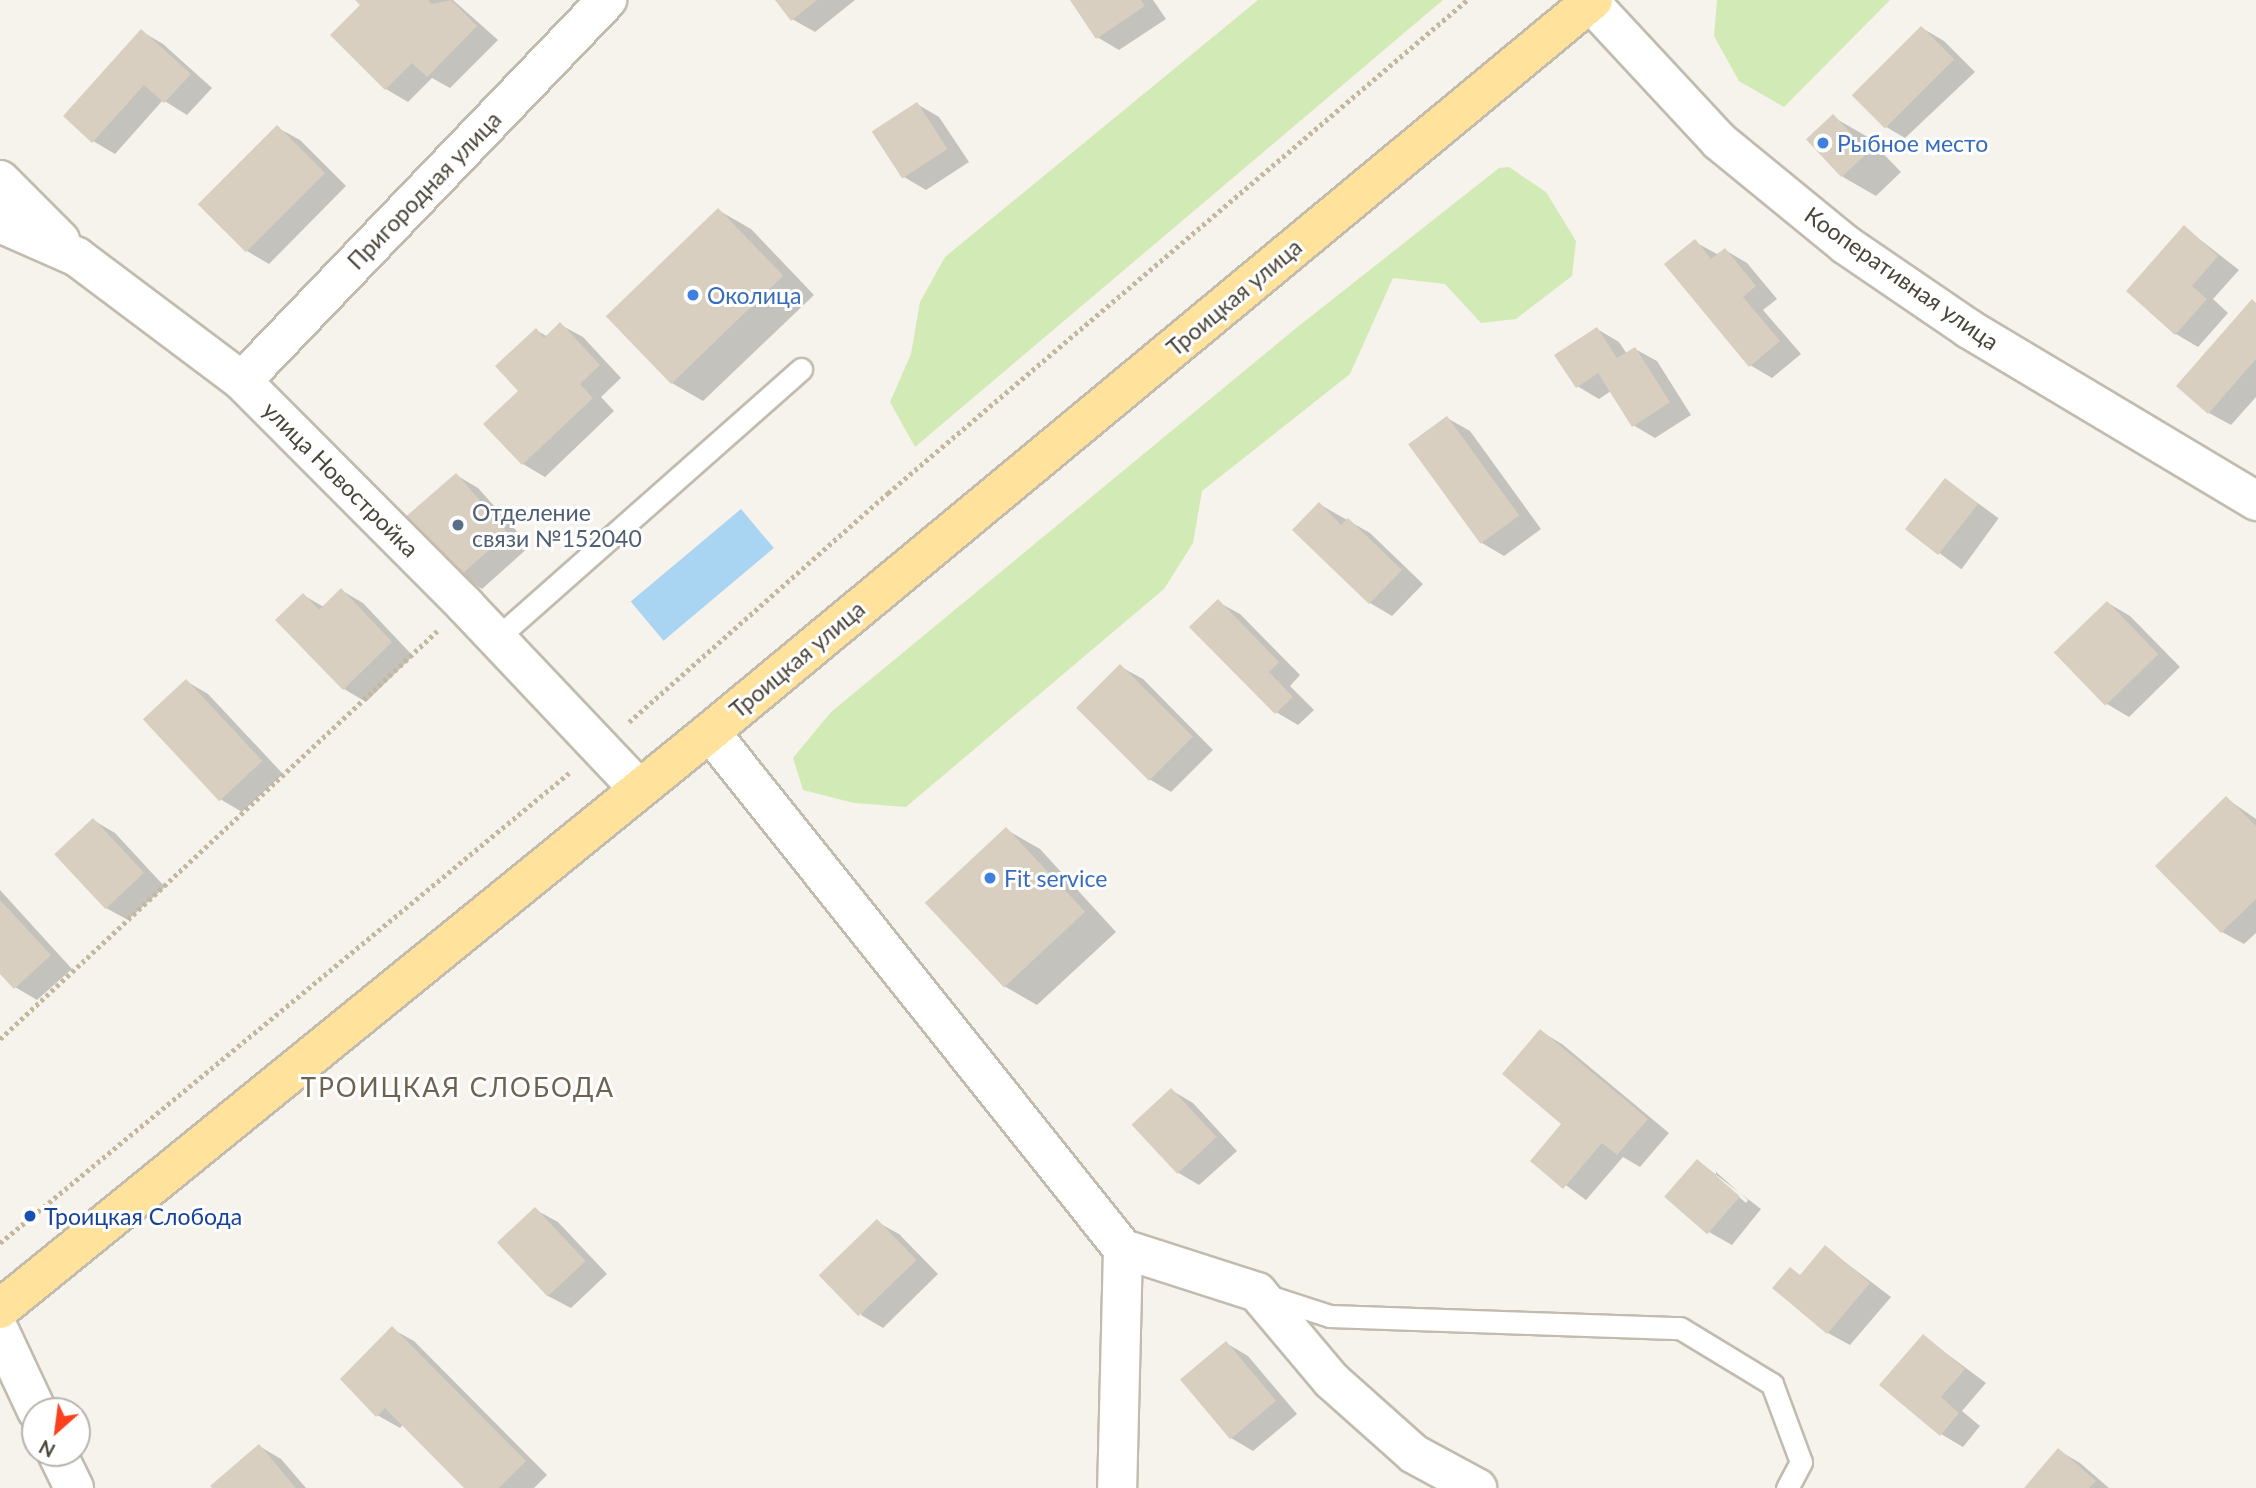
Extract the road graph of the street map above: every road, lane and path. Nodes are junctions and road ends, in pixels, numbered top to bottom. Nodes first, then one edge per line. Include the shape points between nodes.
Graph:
1 (607, 0) edge
2 (1467, 0) edge
3 (1592, 1) edge
4 (0, 180) edge
5 (0, 223) edge
6 (78, 257) junction
7 (801, 369) dead end
8 (242, 381) junction
9 (2256, 501) edge
10 (465, 605) junction
11 (497, 638) junction
12 (710, 732) junction
13 (599, 748) junction
14 (639, 789) junction
15 (0, 1039) edge
16 (0, 1243) edge
17 (1123, 1249) junction
18 (1257, 1292) junction
19 (0, 1309) edge
20 (0, 1332) edge
21 (30, 1397) edge
22 (64, 1467) edge
23 (1118, 1487) edge
24 (74, 1488) edge
25 (1477, 1488) edge
26 (1787, 1488) edge

1 - 8 street, Пригородная улица
2 - 13 path via 888,494
3 - 9 street, Кооперативная улица via 1719,141 1846,244 1969,330
3 - 12 main road, Троицкая улица
4 - 6 street
5 - 6 street, улица Новостройка
6 - 8 street, улица Новостройка
7 - 11 lane
8 - 10 street, улица Новостройка
10 - 11 street, улица Новостройка
10 - 15 path
11 - 13 street, улица Новостройка
12 - 14 main road, Троицкая улица
12 - 17 street
13 - 14 street, улица Новостройка
13 - 16 path
14 - 19 main road, Троицкая улица
17 - 18 street
17 - 23 street
18 - 25 street via 1331,1380 1403,1445
18 - 26 lane via 1330,1316 1680,1328 1773,1384 1801,1462
20 - 21 street
22 - 24 street

